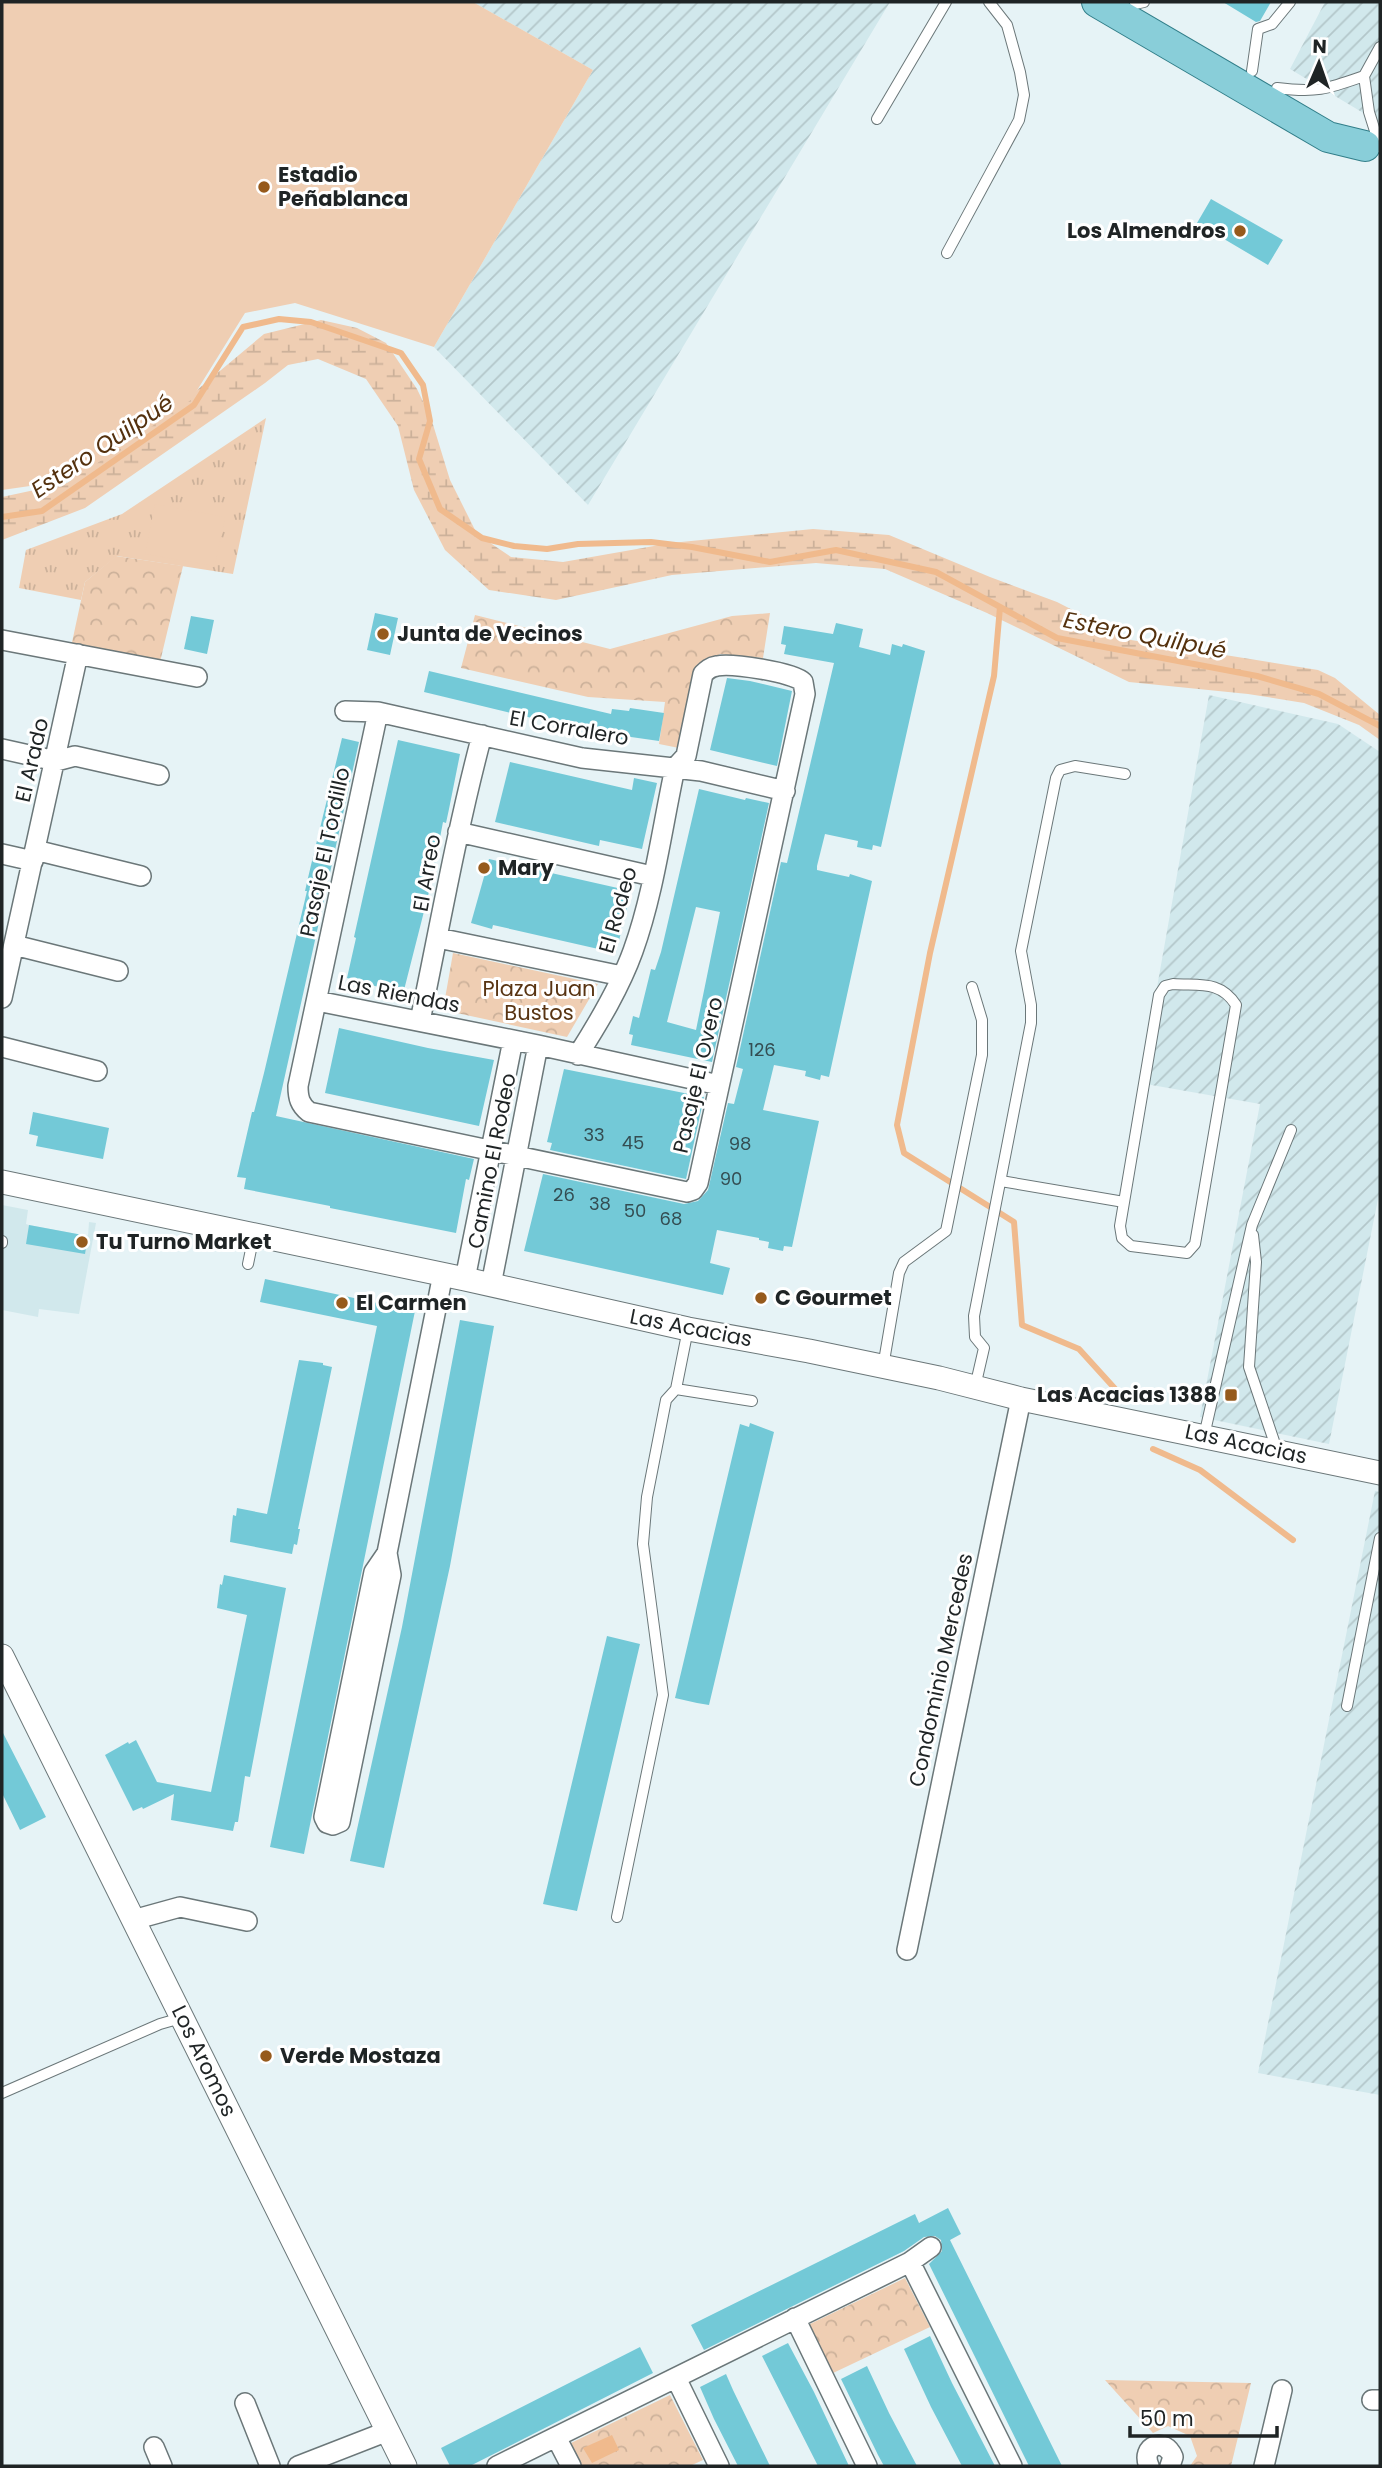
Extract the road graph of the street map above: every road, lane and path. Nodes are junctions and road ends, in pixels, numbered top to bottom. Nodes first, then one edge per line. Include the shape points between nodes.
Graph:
1 (946, 2) edge
2 (989, 2) edge
3 (1097, 2) edge
4 (1137, 2) edge
5 (1290, 2) edge
6 (1379, 52) edge
7 (1252, 71) junction
8 (1364, 76) junction
9 (1277, 88) junction
10 (877, 119) dead end
11 (1375, 149) edge
12 (947, 253) dead end
13 (2, 640) edge
14 (78, 654) junction
15 (197, 677) dead end
16 (345, 711) dead end
17 (378, 712) junction
18 (482, 735) junction
19 (2, 750) edge
20 (56, 761) junction
21 (675, 768) junction
22 (1125, 774) dead end
23 (159, 775) dead end
24 (785, 791) junction
25 (458, 832) junction
26 (2, 854) edge
27 (34, 855) junction
28 (141, 876) dead end
29 (652, 876) junction
30 (439, 938) junction
31 (14, 945) junction
32 (118, 971) dead end
33 (622, 976) junction
34 (972, 988) dead end
35 (2, 998) edge
36 (317, 1001) junction
37 (420, 1021) junction
38 (513, 1040) junction
39 (538, 1045) junction
40 (2, 1047) edge
41 (578, 1055) junction
42 (97, 1071) dead end
43 (719, 1086) junction
44 (1291, 1130) dead end
45 (489, 1150) junction
46 (515, 1155) junction
47 (1001, 1181) junction
48 (2, 1182) edge
49 (1124, 1202) junction
50 (1252, 1225) junction
51 (254, 1235) junction
52 (248, 1264) dead end
53 (454, 1276) junction
54 (491, 1285) junction
55 (688, 1329) junction
56 (883, 1367) junction
57 (975, 1387) junction
58 (676, 1389) junction
59 (1021, 1399) junction
60 (752, 1401) dead end
61 (1204, 1436) junction
62 (1277, 1450) junction
63 (1380, 1473) edge
64 (1380, 1538) edge
65 (387, 1553) junction
66 (2, 1656) edge
67 (1347, 1706) dead end
68 (617, 1917) dead end
69 (133, 1920) junction
70 (247, 1921) dead end
71 (907, 1950) dead end
72 (182, 2018) junction
73 (2, 2093) edge
74 (931, 2247) dead end
75 (910, 2262) junction
76 (794, 2318) junction
77 (676, 2378) junction
78 (1282, 2390) dead end
79 (244, 2403) dead end
80 (388, 2431) junction
81 (556, 2437) junction
82 (154, 2446) dead end
83 (162, 2466) edge
84 (270, 2466) edge
85 (298, 2466) edge
86 (405, 2466) edge
87 (497, 2466) edge
88 (571, 2466) edge
89 (719, 2466) edge
90 (867, 2466) edge
91 (1012, 2466) edge
92 (1149, 2466) edge
93 (1170, 2466) edge
94 (1264, 2466) edge

1 - 10 lane
2 - 12 lane via 1007,25 1024,95 1019,120
3 - 11 main road via 1328,136
4 - 7 main road
5 - 7 lane via 1272,24 1258,29
6 - 8 lane
7 - 9 main road
8 - 9 lane via 1324,90
8 - 11 lane
9 - 11 main road
13 - 14 street
14 - 15 street
14 - 20 street, El Arado
16 - 17 street, El Corralero
17 - 18 street, El Corralero
17 - 36 street, Pasaje El Tordillo
18 - 21 street, El Corralero via 582,758
18 - 25 street, El Arreo
19 - 20 street
20 - 23 street via 75,757
20 - 27 street, El Arado
21 - 24 street, El Corralero
21 - 24 street, El Rodeo via 686,756 703,674 712,666 793,676 803,682 805,694
21 - 29 street, El Rodeo
22 - 47 lane via 1076,766 1060,770 1056,778 1021,951 1031,1023
24 - 43 street, Pasaje El Overo
25 - 29 street
25 - 30 street, El Arreo
26 - 27 street
27 - 28 street
27 - 31 street, El Arado
29 - 33 street, El Rodeo via 648,904
30 - 33 street
30 - 37 street, El Arreo
31 - 32 street
31 - 35 street, El Arado
33 - 41 street, El Rodeo
34 - 56 lane via 982,1020 982,1055 946,1231 904,1262
36 - 37 street, Las Riendas
36 - 45 street, Pasaje El Tordillo via 298,1086 303,1108
37 - 38 street, Las Riendas
38 - 39 street, Las Riendas
38 - 45 street, Camino El Rodeo
39 - 41 street, Las Riendas
39 - 46 street, Camino El Rodeo
40 - 42 street
41 - 43 street, Las Riendas
43 - 46 street, Pasaje El Overo via 693,1190 679,1192
44 - 50 lane
45 - 46 street
45 - 53 street, Camino El Rodeo
46 - 54 street, Camino El Rodeo
47 - 49 lane
47 - 57 lane via 974,1316 975,1337 984,1348
48 - 51 street, Las Acacias
49 - 49 lane via 1159,995 1173,984 1220,988 1236,1005 1195,1244 1187,1253 1131,1246 1122,1238 1120,1226
50 - 61 lane
50 - 62 lane via 1256,1262 1249,1367
51 - 52 lane
51 - 53 street, Las Acacias
53 - 54 street, Las Acacias
53 - 65 street, Camino El Rodeo
54 - 55 street, Las Acacias
55 - 56 street, Las Acacias
55 - 58 lane
56 - 57 street, Las Acacias
57 - 59 street, Las Acacias
58 - 60 lane
58 - 68 lane via 666,1400 647,1497 643,1545 663,1695
59 - 61 street, Las Acacias
59 - 71 street, Condominio Mercedes
61 - 62 street, Las Acacias
62 - 63 street, Las Acacias
64 - 67 lane
65 - 65 street via 374,1572 324,1817 334,1825 341,1822 391,1575
66 - 69 street, Los Aromos
69 - 70 street via 180,1907
69 - 72 street, Los Aromos
72 - 73 lane
72 - 80 street, Los Aromos
74 - 75 street
75 - 76 street
75 - 91 street
76 - 77 street
76 - 90 street
77 - 81 street
77 - 89 street
78 - 94 street
79 - 84 street
80 - 85 street
80 - 86 street, Los Aromos
81 - 87 street
81 - 88 street
82 - 83 street
92 - 93 street via 1147,2453 1158,2445 1170,2451

